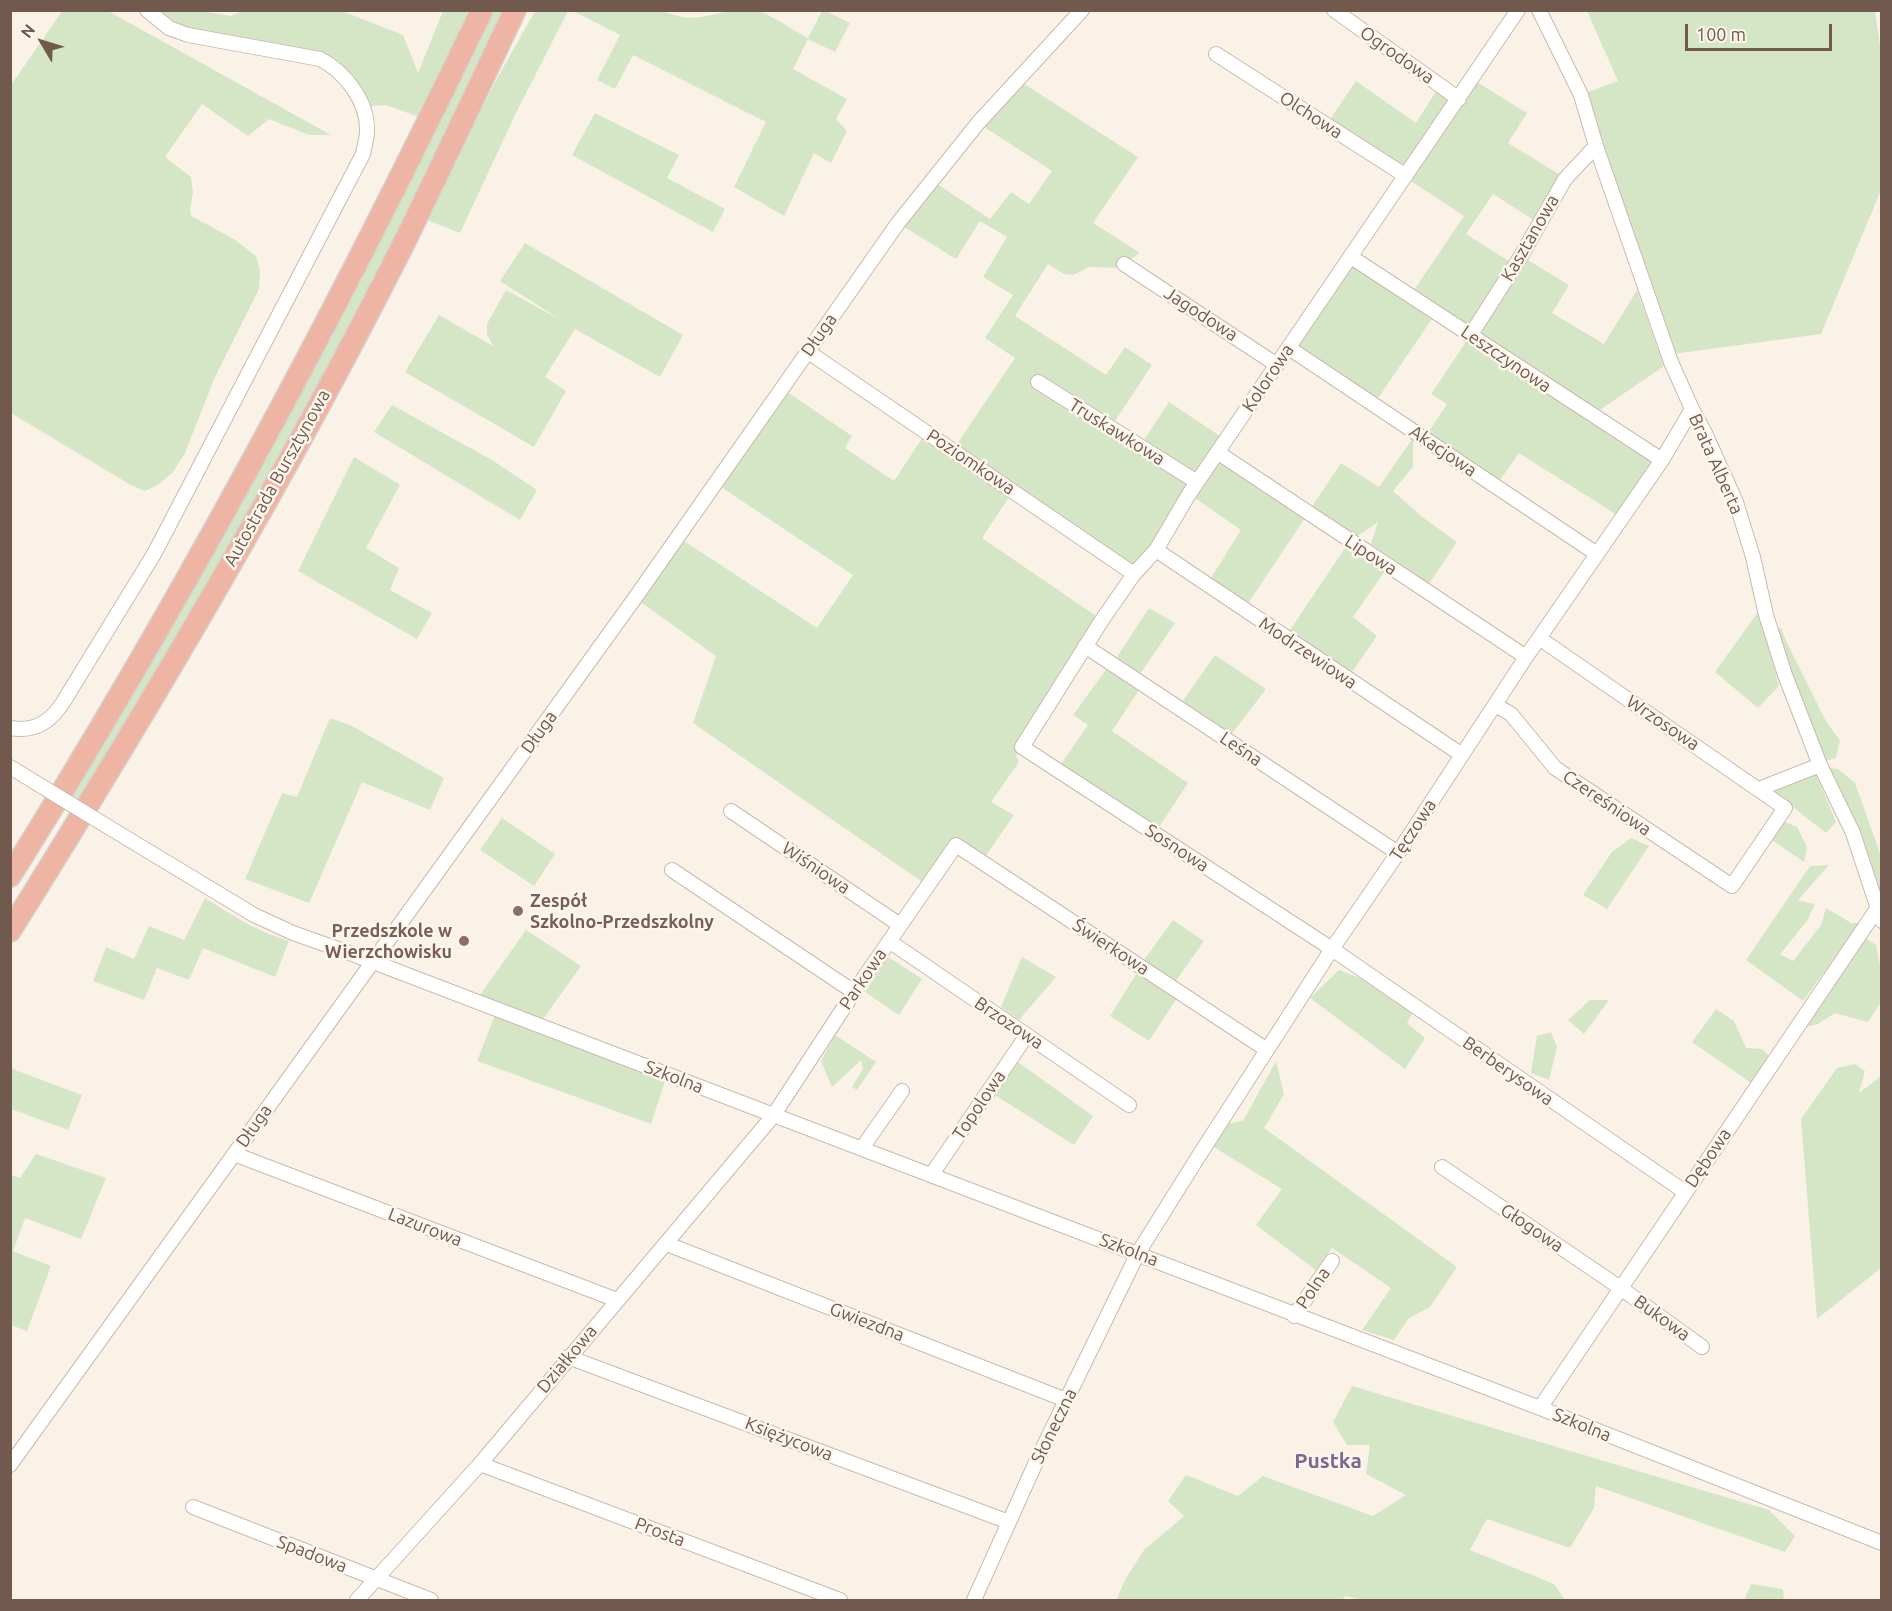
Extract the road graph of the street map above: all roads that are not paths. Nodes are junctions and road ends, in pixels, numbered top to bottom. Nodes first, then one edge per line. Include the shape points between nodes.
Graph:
1 (147, 10) edge
2 (473, 10) edge
3 (482, 10) edge
4 (515, 10) edge
5 (529, 10) edge
6 (1082, 10) edge
7 (1334, 10) edge
8 (1518, 10) edge
9 (1539, 10) edge
10 (1216, 54) dead end
11 (1459, 99) junction
12 (418, 144) junction
13 (1596, 146) junction
14 (442, 164) junction
15 (1406, 176) junction
16 (1351, 257) junction
17 (1124, 264) dead end
18 (1470, 336) junction
19 (1289, 348) junction
20 (807, 351) junction
21 (1277, 365) junction
22 (1038, 382) dead end
23 (1692, 409) junction
24 (1217, 452) junction
25 (1662, 460) junction
26 (1197, 482) junction
27 (1156, 550) junction
28 (1597, 554) junction
29 (1134, 574) junction
30 (1539, 639) junction
31 (1085, 646) junction
32 (1526, 657) junction
33 (1495, 705) junction
34 (10, 728) edge
35 (1022, 747) joint
36 (1462, 755) junction
37 (1820, 765) junction
38 (10, 766) edge
39 (1760, 789) junction
40 (1785, 808) joint
41 (731, 811) dead end
42 (956, 845) joint
43 (1398, 853) junction
44 (672, 870) dead end
45 (10, 876) edge
46 (1879, 915) edge
47 (900, 925) junction
48 (10, 931) edge
49 (889, 941) junction
50 (1332, 949) junction
51 (373, 962) junction
52 (854, 992) junction
53 (1027, 1035) junction
54 (1267, 1050) junction
55 (902, 1092) dead end
56 (1129, 1105) dead end
57 (773, 1116) junction
58 (862, 1148) junction
59 (234, 1154) junction
60 (1442, 1167) dead end
61 (932, 1174) junction
62 (1684, 1192) junction
63 (667, 1244) junction
64 (1138, 1253) junction
65 (1332, 1261) dead end
66 (1622, 1289) junction
67 (617, 1300) junction
68 (1294, 1316) junction
69 (1702, 1347) dead end
70 (568, 1357) junction
71 (1066, 1400) junction
72 (1540, 1408) junction
73 (480, 1464) junction
74 (10, 1465) edge
75 (193, 1507) dead end
76 (1009, 1522) junction
77 (1881, 1543) edge
78 (375, 1579) junction
79 (357, 1600) edge
80 (431, 1600) edge
81 (840, 1600) edge
82 (974, 1600) edge

1 - 34 street via 169,28 188,35 320,59 335,67 357,95 365,115 363,154 154,554 62,704 44,724
2 - 12 highway
3 - 12 highway, Autostrada Bursztynowa
4 - 14 highway, Autostrada Bursztynowa
5 - 14 highway
6 - 20 street, Długa via 931,180
7 - 11 street, Ogrodowa
8 - 11 street, Kolorowa
9 - 13 street, Brata Alberta via 1581,95
10 - 15 street, Olchowa
11 - 15 street, Kolorowa
12 - 45 highway, Autostrada Bursztynowa via 218,526
13 - 18 street, Kasztanowa via 1565,179
13 - 23 street, Brata Alberta via 1671,362
14 - 48 highway, Autostrada Bursztynowa via 243,542
15 - 16 street, Kolorowa
16 - 18 street, Leszczynowa
16 - 19 street, Kolorowa
17 - 21 street, Jagodowa
18 - 25 street, Leszczynowa
19 - 21 street, Kolorowa
19 - 28 street, Akacjowa
20 - 29 street, Poziomkowa
20 - 51 street, Długa
21 - 24 street, Kolorowa
22 - 26 street, Truskawkowa
23 - 25 street, Tęczowa
23 - 37 street, Brata Alberta via 1736,502 1785,675
24 - 26 street, Kolorowa
24 - 32 street, Lipowa
25 - 28 street, Tęczowa
26 - 27 street, Kolorowa
27 - 29 street, Kolorowa
27 - 36 street, Modrzewiowa
28 - 30 street, Tęczowa
29 - 31 street, Kolorowa
30 - 32 street, Tęczowa
30 - 39 street, Wrzosowa
31 - 35 street, Kolorowa
31 - 43 street, Leśna
32 - 33 street, Tęczowa
33 - 36 street, Tęczowa
33 - 40 street, Czereśniowa via 1511,714 1555,768 1732,886
35 - 50 street, Sosnowa
36 - 43 street, Tęczowa
37 - 39 street
37 - 46 street, Brata Alberta via 1853,833
38 - 51 street, Szkolna, bridge via 254,915
39 - 40 street, Wrzosowa
41 - 47 street, Wiśniowa
42 - 47 street, Parkowa
42 - 54 street, Świerkowa
43 - 50 street, Tęczowa
44 - 52 street
46 - 62 street, Dębowa
47 - 49 street, Parkowa
49 - 52 street, Parkowa
49 - 53 street, Brzozowa
50 - 54 street, Tęczowa
50 - 62 street, Berberysowa
51 - 57 street, Szkolna
51 - 59 street, Długa
52 - 57 street, Parkowa
53 - 56 street, Brzozowa
53 - 61 street, Topolowa
54 - 64 street, Tęczowa
55 - 58 street
57 - 58 street, Szkolna
57 - 63 street, Działkowa
58 - 61 street, Szkolna
59 - 67 street, Lazurowa
59 - 74 street, Długa
60 - 66 street, Głogowa
61 - 64 street, Szkolna
62 - 66 street, Dębowa
63 - 67 street, Działkowa
63 - 71 street, Gwiezdna
64 - 68 street, Szkolna
64 - 71 street, Słoneczna
65 - 68 street, Polna
66 - 69 street, Bukowa
66 - 72 street, Dębowa
67 - 70 street, Działkowa
68 - 72 street, Szkolna
70 - 73 street, Działkowa
70 - 76 street, Księżycowa
71 - 76 street, Słoneczna
72 - 77 street, Szkolna
73 - 78 street, Działkowa
73 - 81 street, Prosta
75 - 78 street, Spadowa
76 - 82 street, Słoneczna
78 - 79 street, Działkowa
78 - 80 street, Spadowa

